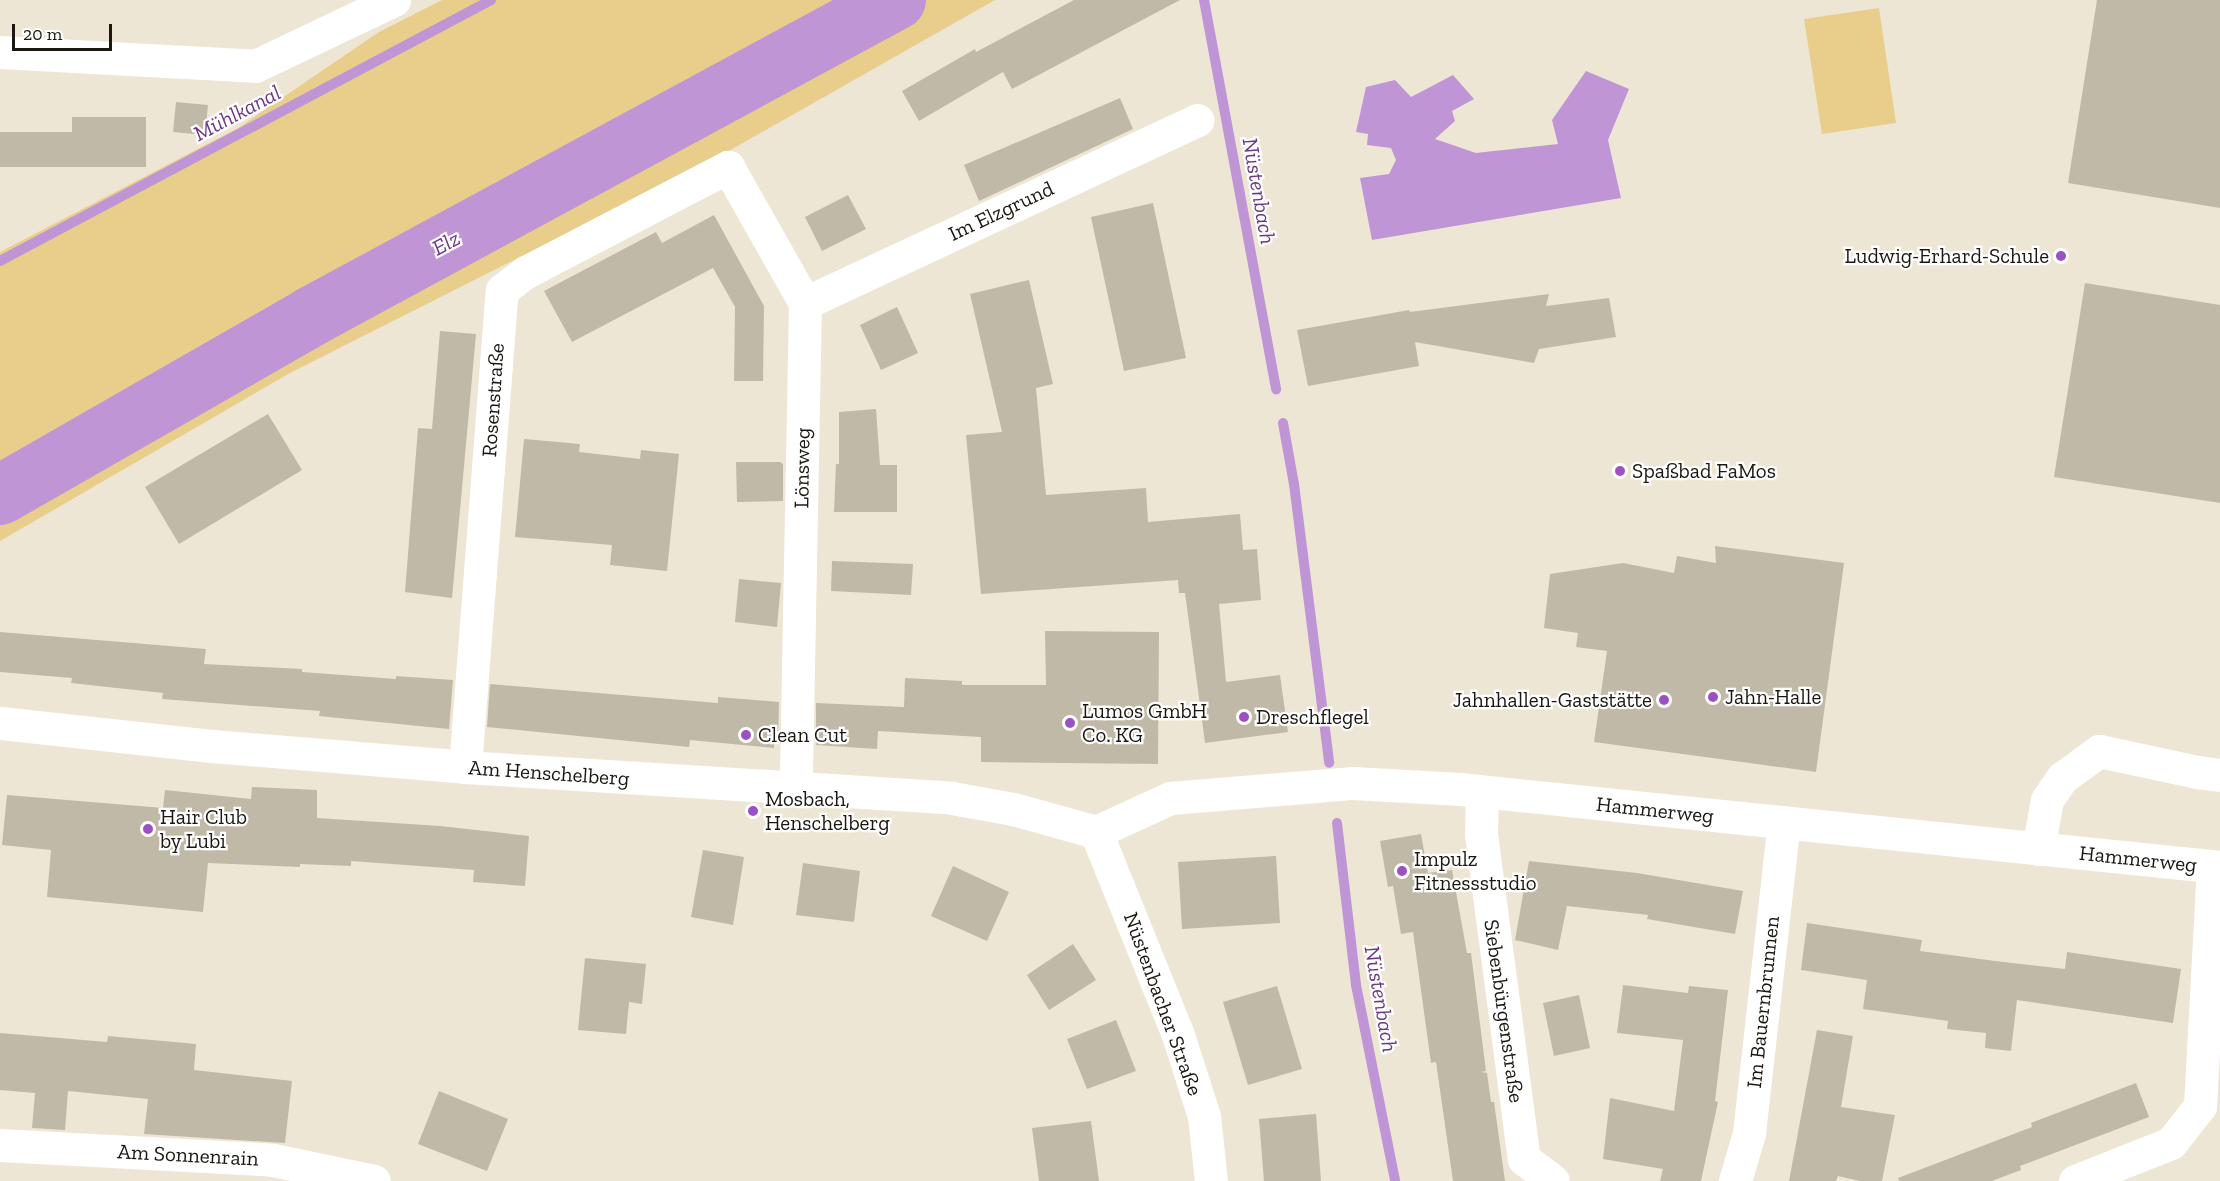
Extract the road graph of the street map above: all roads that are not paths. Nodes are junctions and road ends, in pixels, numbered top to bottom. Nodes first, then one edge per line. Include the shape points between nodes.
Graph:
1 (394, 0) edge
2 (0, 52) edge
3 (1197, 120) dead end
4 (805, 303) junction
5 (0, 723) edge
6 (465, 767) junction
7 (2220, 775) edge
8 (796, 790) junction
9 (1482, 792) junction
10 (1784, 822) junction
11 (1096, 832) junction
12 (2038, 849) junction
13 (2216, 867) edge
14 (0, 1145) edge
15 (374, 1181) edge
16 (1211, 1181) edge
17 (1552, 1181) edge
18 (1735, 1181) edge
19 (2075, 1181) edge

1 - 2 street via 255,66
3 - 4 street, Im Elzgrund
4 - 6 street, Rosenstraße via 728,167 526,272 502,290
4 - 8 street, Lönsweg
5 - 6 street, Am Henschelberg
6 - 8 street, Am Henschelberg
7 - 12 street via 2100,752 2062,778 2047,800
8 - 11 street, Am Henschelberg via 952,798 1013,809
9 - 10 street, Hammerweg
9 - 11 street, Hammerweg via 1353,783 1170,798
9 - 17 street, Siebenbürgenstraße via 1480,834 1524,1159
10 - 12 street, Hammerweg
10 - 18 street, Im Bauernbrunnen via 1749,1133
11 - 16 street, Nüstenbacher Straße via 1177,1032 1204,1116
12 - 13 street, Hammerweg
13 - 19 street via 2200,1106 2171,1143
14 - 15 street, Am Sonnenrain via 273,1160

